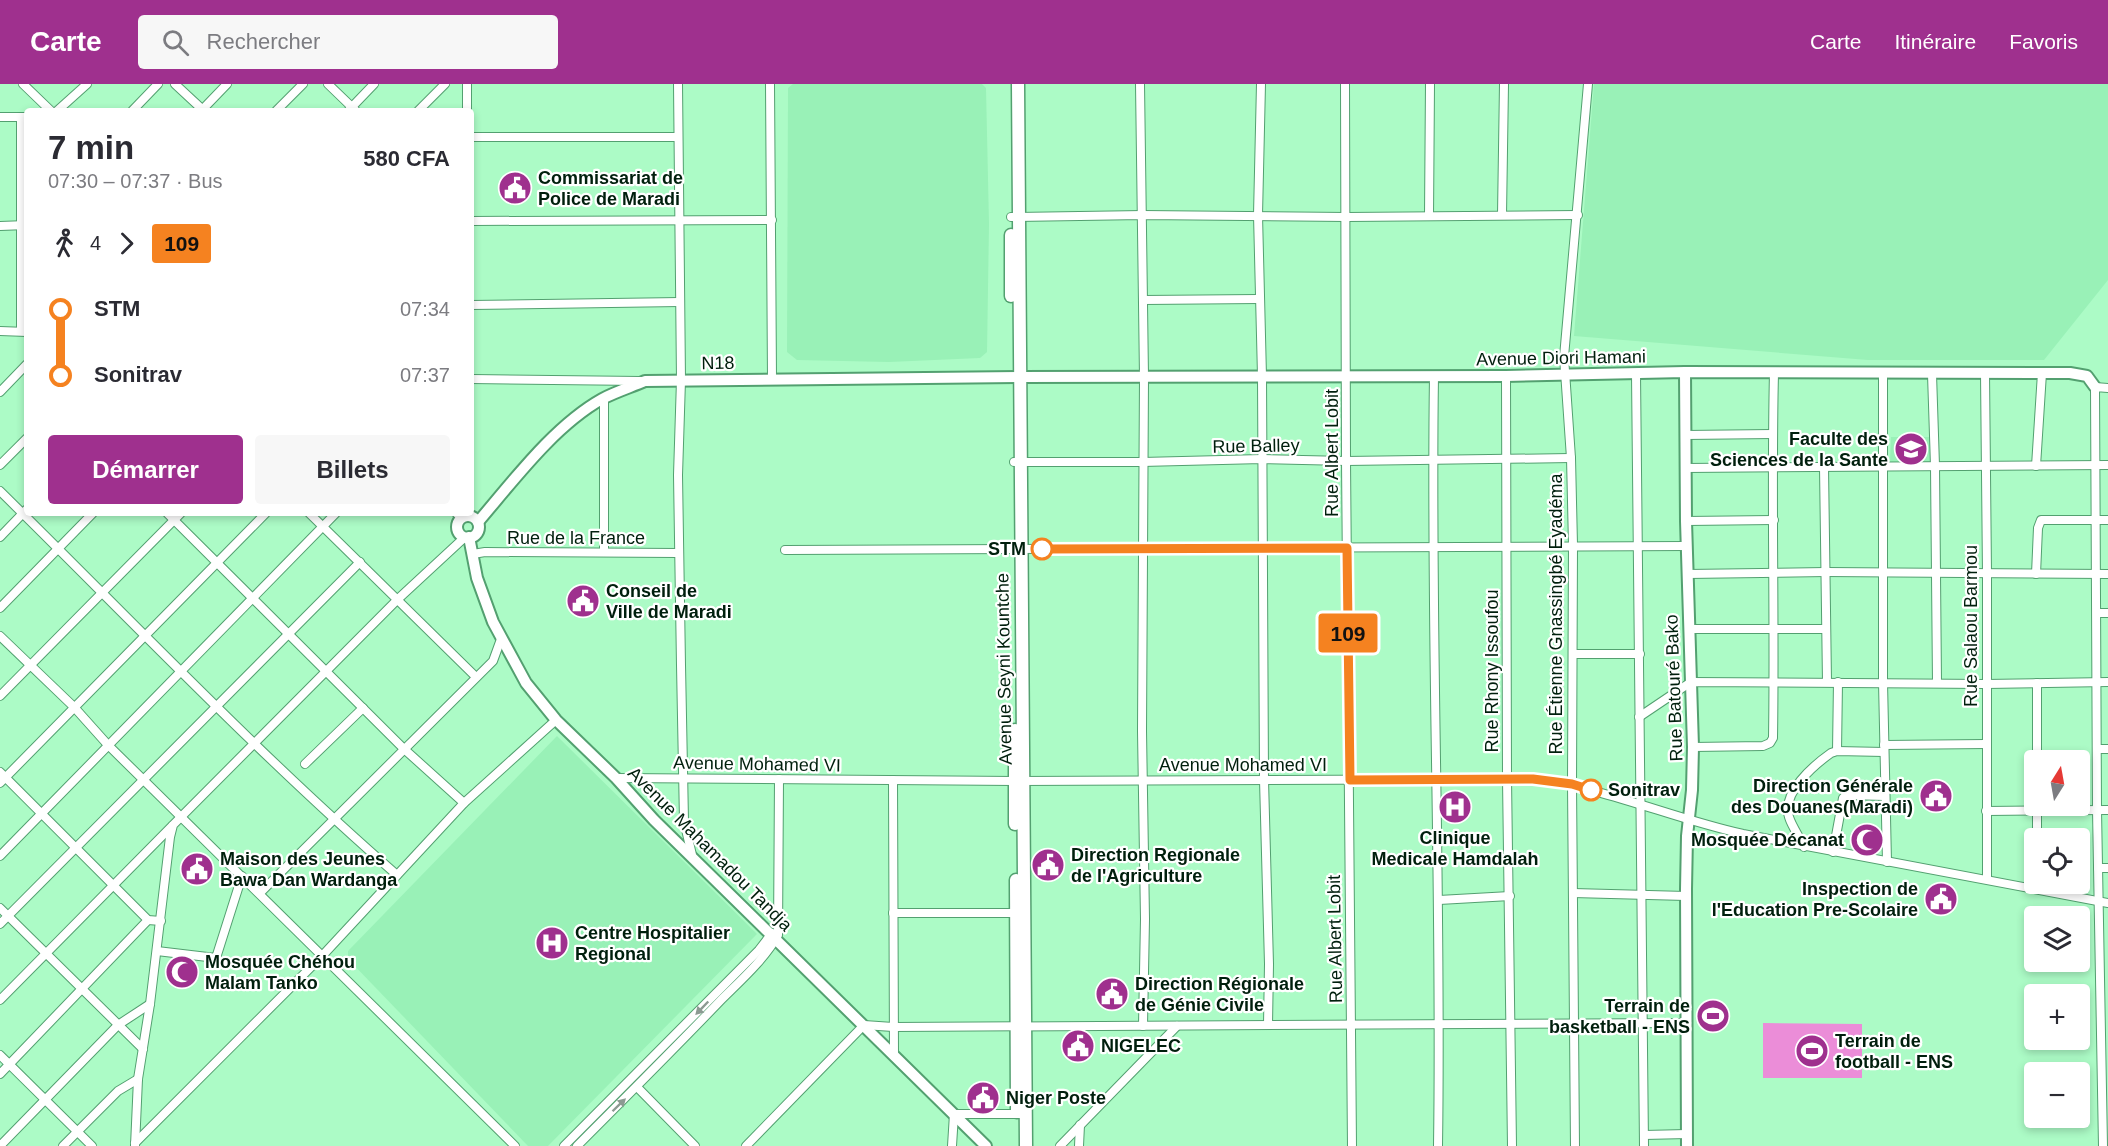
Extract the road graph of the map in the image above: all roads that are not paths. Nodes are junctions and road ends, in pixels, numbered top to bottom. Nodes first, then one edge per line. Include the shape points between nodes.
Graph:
1 (23, 84) edge
2 (87, 84) edge
3 (158, 84) edge
4 (175, 84) edge
5 (227, 84) edge
6 (303, 84) edge
7 (328, 84) edge
8 (374, 84) edge
9 (445, 84) edge
10 (467, 84) edge
11 (678, 84) edge
12 (770, 84) edge
13 (1011, 84) edge
14 (1018, 84) edge
15 (1140, 84) edge
16 (1261, 84) edge
17 (1345, 84) edge
18 (1430, 84) edge
19 (1504, 84) edge
20 (1588, 84) edge
21 (48, 108) edge
22 (60, 108) edge
23 (135, 108) edge
24 (200, 108) edge
25 (204, 108) edge
26 (279, 108) edge
27 (350, 108) edge
28 (354, 108) edge
29 (421, 108) edge
30 (467, 108) edge
31 (0, 117) edge
32 (24, 117) edge
33 (474, 137) edge
34 (678, 137) junction
35 (1143, 215) junction
36 (1258, 215) junction
37 (1502, 215) junction
38 (1578, 215) junction
39 (1429, 216) junction
40 (1015, 217) junction
41 (1347, 217) junction
42 (680, 219) junction
43 (772, 220) junction
44 (474, 221) edge
45 (24, 225) edge
46 (0, 226) edge
47 (1259, 299) junction
48 (1143, 300) junction
49 (680, 302) junction
50 (474, 305) edge
51 (0, 331) edge
52 (24, 332) edge
53 (24, 370) edge
54 (1685, 372) junction
55 (1774, 373) junction
56 (1883, 373) junction
57 (1985, 373) junction
58 (2042, 373) junction
59 (1636, 374) junction
60 (1932, 374) junction
61 (1563, 375) junction
62 (1262, 376) junction
63 (1347, 376) junction
64 (1434, 376) junction
65 (1506, 376) junction
66 (1016, 377) junction
67 (1144, 377) junction
68 (474, 379) edge
69 (772, 379) junction
70 (681, 380) junction
71 (645, 381) junction
72 (2096, 387) junction
73 (2108, 387) edge
74 (0, 392) edge
75 (604, 398) junction
76 (1773, 434) junction
77 (1685, 435) junction
78 (24, 441) edge
79 (1571, 458) junction
80 (1262, 459) junction
81 (1433, 459) junction
82 (1506, 460) junction
83 (1346, 461) junction
84 (1018, 462) junction
85 (1142, 462) junction
86 (0, 465) edge
87 (2094, 465) junction
88 (2108, 465) edge
89 (1882, 466) junction
90 (1935, 466) junction
91 (1985, 466) junction
92 (2036, 466) junction
93 (1824, 467) junction
94 (1685, 468) junction
95 (1773, 468) junction
96 (0, 491) edge
97 (474, 509) edge
98 (24, 511) edge
99 (24, 513) edge
100 (29, 516) edge
101 (90, 516) edge
102 (170, 516) edge
103 (179, 516) edge
104 (263, 516) edge
105 (312, 516) edge
106 (333, 516) edge
107 (466, 516) edge
108 (175, 520) junction
109 (1774, 520) junction
110 (2096, 520) junction
111 (2108, 520) edge
112 (1686, 521) junction
113 (323, 526) junction
114 (0, 537) edge
115 (467, 537) junction
116 (1573, 545) junction
117 (1640, 546) junction
118 (1687, 546) junction
119 (1262, 547) junction
120 (1434, 547) junction
121 (1506, 547) junction
122 (1347, 548) junction
123 (59, 549) junction
124 (1142, 549) junction
125 (785, 550) dead end
126 (1017, 550) junction
127 (604, 552) junction
128 (679, 553) junction
129 (472, 554) junction
130 (360, 562) junction
131 (216, 563) junction
132 (1775, 572) junction
133 (1826, 572) junction
134 (1883, 572) junction
135 (1937, 573) junction
136 (1687, 574) junction
137 (1987, 574) junction
138 (2036, 574) junction
139 (2096, 574) junction
140 (2108, 574) edge
141 (102, 591) junction
142 (253, 598) junction
143 (398, 599) junction
144 (0, 608) edge
145 (2097, 613) junction
146 (2108, 613) edge
147 (1689, 629) junction
148 (1774, 629) junction
149 (1826, 629) junction
150 (287, 633) junction
151 (0, 636) edge
152 (144, 636) junction
153 (501, 639) junction
154 (1573, 654) junction
155 (1640, 654) junction
156 (30, 665) junction
157 (326, 671) junction
158 (180, 672) junction
159 (476, 677) junction
160 (1774, 681) junction
161 (1691, 682) junction
162 (1827, 682) junction
163 (1838, 682) junction
164 (1883, 682) junction
165 (2097, 682) junction
166 (2108, 682) edge
167 (1937, 683) junction
168 (2037, 683) junction
169 (1986, 684) junction
170 (0, 696) edge
171 (216, 705) junction
172 (74, 707) junction
173 (363, 708) junction
174 (1639, 717) junction
175 (555, 720) junction
176 (253, 744) junction
177 (1986, 744) junction
178 (108, 745) junction
179 (1693, 747) junction
180 (404, 748) junction
181 (1884, 749) junction
182 (2097, 749) junction
183 (2108, 749) edge
184 (2037, 750) edge
185 (1837, 751) junction
186 (306, 764) dead end
187 (2, 778) edge
188 (616, 778) junction
189 (683, 778) junction
190 (144, 779) junction
191 (779, 779) junction
192 (1508, 779) junction
193 (892, 780) junction
194 (1264, 780) junction
195 (1350, 780) junction
196 (1436, 780) junction
197 (1019, 781) junction
198 (1143, 781) junction
199 (1572, 784) junction
200 (1886, 796) junction
201 (464, 803) junction
202 (1640, 803) junction
203 (2024, 809) edge
204 (2090, 810) edge
205 (2097, 810) junction
206 (2108, 810) edge
207 (1986, 811) junction
208 (42, 813) junction
209 (181, 816) junction
210 (333, 820) junction
211 (1688, 820) junction
212 (173, 825) junction
213 (1804, 847) junction
214 (76, 848) junction
215 (1833, 852) junction
216 (0, 856) edge
217 (692, 857) junction
218 (1887, 862) junction
219 (2098, 868) junction
220 (2108, 868) edge
221 (396, 875) junction
222 (242, 876) junction
223 (1987, 879) junction
224 (2024, 884) edge
225 (113, 885) junction
226 (260, 893) junction
227 (1573, 893) junction
228 (2070, 894) edge
229 (1509, 896) junction
230 (1641, 896) junction
231 (1686, 896) junction
232 (1439, 900) junction
233 (2098, 901) junction
234 (2108, 903) edge
235 (0, 908) edge
236 (893, 913) junction
237 (1020, 913) junction
238 (8, 916) junction
239 (148, 920) junction
240 (160, 921) junction
241 (0, 924) edge
242 (775, 935) junction
243 (157, 951) junction
244 (46, 954) junction
245 (323, 955) junction
246 (730, 985) junction
247 (82, 989) junction
248 (0, 1000) edge
249 (150, 1004) junction
250 (2104, 1019) edge
251 (1643, 1023) junction
252 (1687, 1023) junction
253 (118, 1024) junction
254 (1438, 1024) junction
255 (1510, 1024) junction
256 (1574, 1024) junction
257 (864, 1025) junction
258 (1268, 1025) junction
259 (1352, 1025) junction
260 (1143, 1026) junction
261 (1177, 1026) junction
262 (1020, 1027) junction
263 (893, 1028) junction
264 (143, 1049) junction
265 (0, 1055) edge
266 (894, 1056) junction
267 (9, 1065) junction
268 (0, 1074) edge
269 (138, 1079) junction
270 (637, 1087) junction
271 (45, 1100) junction
272 (954, 1114) junction
273 (1021, 1114) junction
274 (1080, 1125) junction
275 (77, 1131) junction
276 (1688, 1134) junction
277 (1644, 1135) junction
278 (134, 1145) edge
279 (0, 1146) edge
280 (63, 1146) edge
281 (92, 1146) edge
282 (515, 1146) edge
283 (564, 1146) edge
284 (578, 1146) edge
285 (695, 1146) edge
286 (746, 1146) edge
287 (952, 1146) edge
288 (986, 1146) edge
289 (1018, 1146) edge
290 (1026, 1146) edge
291 (1060, 1146) edge
292 (1079, 1146) edge
293 (1352, 1146) edge
294 (1438, 1146) edge
295 (1512, 1146) edge
296 (1575, 1146) edge
297 (1644, 1146) edge
298 (1688, 1146) edge
299 (2103, 1146) edge

1 - 21 street
2 - 22 street
3 - 23 street
4 - 24 street
5 - 25 street
6 - 26 street
7 - 27 street
8 - 28 street
9 - 29 street
10 - 30 street
11 - 34 street
12 - 43 street
13 - 40 highway, Avenue Seyni Kountche
14 - 40 highway, Avenue Seyni Kountche
15 - 35 street
16 - 36 street
17 - 41 street, Rue Albert Lobit
18 - 39 street
19 - 37 street
20 - 38 street, Rue Étienne Gnassingbé Eyadéma
31 - 32 street
32 - 45 street
33 - 34 street
34 - 42 street
35 - 36 street
35 - 40 street
35 - 48 street
36 - 41 street
36 - 47 street
37 - 38 street
37 - 39 street
38 - 61 street, Rue Étienne Gnassingbé Eyadéma
39 - 41 street
40 - 66 highway, Avenue Seyni Kountche
41 - 63 street, Rue Albert Lobit
42 - 43 street
42 - 44 street
42 - 49 street
43 - 69 street
45 - 46 street
45 - 52 street
47 - 48 street
47 - 62 street
48 - 67 street
49 - 50 street
49 - 70 street
51 - 52 street
53 - 74 street
54 - 55 main road, Avenue Diori Hamani
54 - 59 main road, Avenue Diori Hamani
54 - 77 main road, Rue Batouré Bako
55 - 56 main road, Avenue Diori Hamani
55 - 76 street
56 - 60 main road, Avenue Diori Hamani
56 - 89 street
57 - 58 main road, Avenue Diori Hamani
57 - 60 main road, Avenue Diori Hamani
57 - 91 street, Rue Salaou Barmou
58 - 72 main road, Avenue Diori Hamani via 2080,373
58 - 92 street
59 - 61 main road, Avenue Diori Hamani
59 - 117 street
60 - 90 street
61 - 65 main road, Avenue Diori Hamani
61 - 79 street, Rue Étienne Gnassingbé Eyadéma
62 - 63 main road, Avenue Diori Hamani
62 - 67 main road, Avenue Diori Hamani
62 - 80 street
63 - 64 main road, Avenue Diori Hamani
63 - 83 street, Rue Albert Lobit
64 - 65 main road, Avenue Diori Hamani
64 - 81 street
65 - 82 street, Rue Rhony Issoufou
66 - 67 main road, Avenue Diori Hamani
66 - 69 main road, N18
66 - 84 highway, Avenue Seyni Kountche
67 - 85 street
68 - 71 street
69 - 70 main road, N18
70 - 71 main road, N18
70 - 128 street
71 - 75 main road, N18
72 - 73 street
72 - 87 street
75 - 97 main road, N18 via 586,409
75 - 127 street
76 - 77 street
76 - 95 street
77 - 94 main road, Rue Batouré Bako
78 - 86 street
79 - 82 street, Rue Balley
79 - 116 street, Rue Étienne Gnassingbé Eyadéma
80 - 83 street, Rue Balley
80 - 85 street, Rue Balley
80 - 119 street
81 - 82 street, Rue Balley
81 - 83 street, Rue Balley
81 - 120 street
82 - 121 street, Rue Rhony Issoufou
83 - 122 street, Rue Albert Lobit
84 - 85 street, Rue Balley
84 - 126 highway, Avenue Seyni Kountche
85 - 124 street
87 - 88 street
87 - 92 street
87 - 110 street
89 - 90 street
89 - 93 street
89 - 134 street
90 - 91 street
90 - 135 street
91 - 92 street
91 - 137 street, Rue Salaou Barmou
93 - 95 street
93 - 133 street
94 - 95 street
94 - 112 main road, Rue Batouré Bako
95 - 109 street
96 - 98 street
99 - 114 street
100 - 123 street
101 - 123 street
102 - 108 street
103 - 108 street
104 - 131 street
105 - 113 street
106 - 113 street
107 - 115 main road, Avenue Mahamadou Tandja via 458,528
107 - 115 main road, N18 via 478,532
108 - 131 street
108 - 141 street
109 - 112 street
109 - 132 street
110 - 111 street
110 - 138 street via 2041,520
110 - 139 street
112 - 118 main road, Rue Batouré Bako
113 - 130 street
113 - 142 street
115 - 129 main road, Avenue Mahamadou Tandja
115 - 143 street
116 - 117 street
116 - 121 street
116 - 154 street, Rue Étienne Gnassingbé Eyadéma
117 - 118 street
117 - 155 street
118 - 136 main road, Rue Batouré Bako
119 - 122 street
119 - 124 street
119 - 194 street
120 - 121 street
120 - 122 street
120 - 196 street
121 - 192 street, Rue Rhony Issoufou
122 - 195 street, Rue Albert Lobit
123 - 141 street
123 - 144 street
124 - 126 street
124 - 198 street
125 - 126 street
126 - 197 highway, Avenue Seyni Kountche
127 - 128 street, Rue de la France
127 - 129 street, Rue de la France
128 - 189 street
129 - 153 main road, Avenue Mahamadou Tandja via 477,578
130 - 143 street
130 - 150 street
131 - 142 street
131 - 152 street
132 - 133 street
132 - 136 street
132 - 148 street
133 - 134 street
133 - 149 street
134 - 135 street
134 - 164 street
135 - 137 street
135 - 167 street
136 - 147 main road, Rue Batouré Bako
137 - 138 street
137 - 169 street, Rue Salaou Barmou
138 - 139 street
139 - 140 street
139 - 145 street
141 - 152 street
141 - 156 street
142 - 150 street
142 - 158 street
143 - 157 street
143 - 159 street
145 - 146 street
145 - 165 street
147 - 148 street
147 - 161 main road, Rue Batouré Bako
148 - 149 street
148 - 160 street
149 - 162 street
150 - 157 street
150 - 171 street
151 - 156 street
152 - 158 street
152 - 172 street
153 - 159 street via 493,661
153 - 175 main road, Avenue Mahamadou Tandja via 526,683
154 - 155 street
154 - 199 street, Rue Étienne Gnassingbé Eyadéma
155 - 174 street
156 - 170 street
156 - 172 street
157 - 173 street
157 - 176 street
158 - 171 street
158 - 178 street
159 - 180 street
160 - 161 street
160 - 162 street
160 - 179 street via 1770,743
161 - 174 street
161 - 179 main road, Rue Batouré Bako
162 - 163 street
163 - 164 street
163 - 185 street
164 - 167 street
164 - 181 street
165 - 166 street
165 - 168 street
165 - 182 street
167 - 169 street
168 - 169 street
168 - 184 street
169 - 177 street, Rue Salaou Barmou
171 - 176 street
171 - 190 street
172 - 178 street
172 - 187 street
173 - 180 street
173 - 186 street
174 - 202 street
175 - 188 main road, Avenue Mahamadou Tandja
175 - 201 street
176 - 209 street
176 - 210 street
177 - 181 street
177 - 207 street, Rue Salaou Barmou
178 - 190 street
178 - 208 street
179 - 211 main road, Rue Batouré Bako
180 - 201 street
180 - 210 street
181 - 185 street
181 - 200 street
182 - 183 street
182 - 205 street
185 - 213 street via 1824,757 1793,789 1789,817
187 - 208 street
188 - 189 street, Avenue Mohamed VI
188 - 217 main road, Avenue Mahamadou Tandja
189 - 191 street, Avenue Mohamed VI
189 - 217 street via 684,821
190 - 209 street
190 - 214 street
191 - 193 street, Avenue Mohamed VI
191 - 242 street
192 - 196 street, Avenue Mohamed VI
192 - 199 street, Avenue Mohamed VI
192 - 229 street, Rue Rhony Issoufou
193 - 197 street, Avenue Mohamed VI
193 - 236 street
194 - 195 street, Avenue Mohamed VI
194 - 198 street, Avenue Mohamed VI
194 - 258 street
195 - 196 street, Avenue Mohamed VI
195 - 259 street, Rue Albert Lobit
196 - 232 street
197 - 198 street, Avenue Mohamed VI
197 - 237 highway, Avenue Seyni Kountche
198 - 260 street
199 - 202 street, Avenue Mohamed VI
199 - 227 street, Rue Étienne Gnassingbé Eyadéma
200 - 215 street via 1843,798
200 - 218 street
201 - 221 street
202 - 211 street, Avenue Mohamed VI
202 - 230 street
203 - 207 street
204 - 205 street
205 - 206 street
205 - 219 street
207 - 223 street, Rue Salaou Barmou
208 - 214 street
208 - 216 street
209 - 212 street
209 - 222 street
210 - 221 street
210 - 226 street
211 - 213 street, Avenue Mohamed VI
211 - 231 main road, Rue Batouré Bako
212 - 225 street
212 - 240 street
213 - 215 street, Avenue Mohamed VI
214 - 225 street
214 - 238 street
215 - 218 street, Avenue Mohamed VI
217 - 242 main road, Avenue Mahamadou Tandja
218 - 223 street, Avenue Mohamed VI
219 - 220 street
219 - 233 street
221 - 245 street
222 - 226 street
222 - 243 street via 216,958
223 - 224 street, Avenue Mohamed VI
225 - 239 street
225 - 244 street
226 - 245 street
227 - 230 street
227 - 256 street, Rue Étienne Gnassingbé Eyadéma
228 - 233 street, Avenue Mohamed VI
229 - 232 street
229 - 255 street, Rue Rhony Issoufou
230 - 231 street
230 - 251 street
231 - 252 main road, Rue Batouré Bako
232 - 254 street
233 - 234 street, Avenue Mohamed VI
233 - 250 street
235 - 238 street
236 - 237 street
236 - 263 street
237 - 262 highway, Avenue Seyni Kountche
238 - 241 street
238 - 244 street
239 - 240 street
239 - 247 street
240 - 243 street
242 - 246 street
242 - 257 main road, Avenue Mahamadou Tandja
243 - 249 street
244 - 247 street
244 - 248 street
245 - 278 street
245 - 282 street
246 - 270 street
246 -> 283 street
247 - 253 street
247 - 267 street
249 - 253 street
249 - 264 street
250 - 299 street
251 - 252 street
251 - 256 street
251 - 277 street
252 - 276 main road, Rue Batouré Bako
253 - 264 street
253 - 271 street
254 - 255 street
254 - 259 street
254 - 294 street
255 - 256 street
255 - 295 street, Rue Rhony Issoufou
256 - 296 street, Rue Étienne Gnassingbé Eyadéma
257 - 263 street
257 - 266 main road, Avenue Mahamadou Tandja
257 - 286 street
258 - 259 street
258 - 261 street
259 - 293 street, Rue Albert Lobit
260 - 261 street
260 - 262 street
261 - 274 street
262 - 263 street
262 - 273 highway, Avenue Seyni Kountche
263 - 266 street
264 - 269 street
265 - 267 street
266 - 272 main road, Avenue Mahamadou Tandja
267 - 268 street
267 - 271 street
269 - 275 street via 118,1091
269 - 278 street
284 -> 270 street
270 - 285 street
271 - 275 street
271 - 279 street
272 - 273 street
272 - 287 street
272 - 288 main road, Avenue Mahamadou Tandja
273 - 289 highway, Avenue Seyni Kountche
273 - 290 highway, Avenue Seyni Kountche
274 - 291 street
274 - 292 street
275 - 280 street
275 - 281 street
276 - 277 street
276 - 298 main road, Rue Batouré Bako
277 - 297 street

